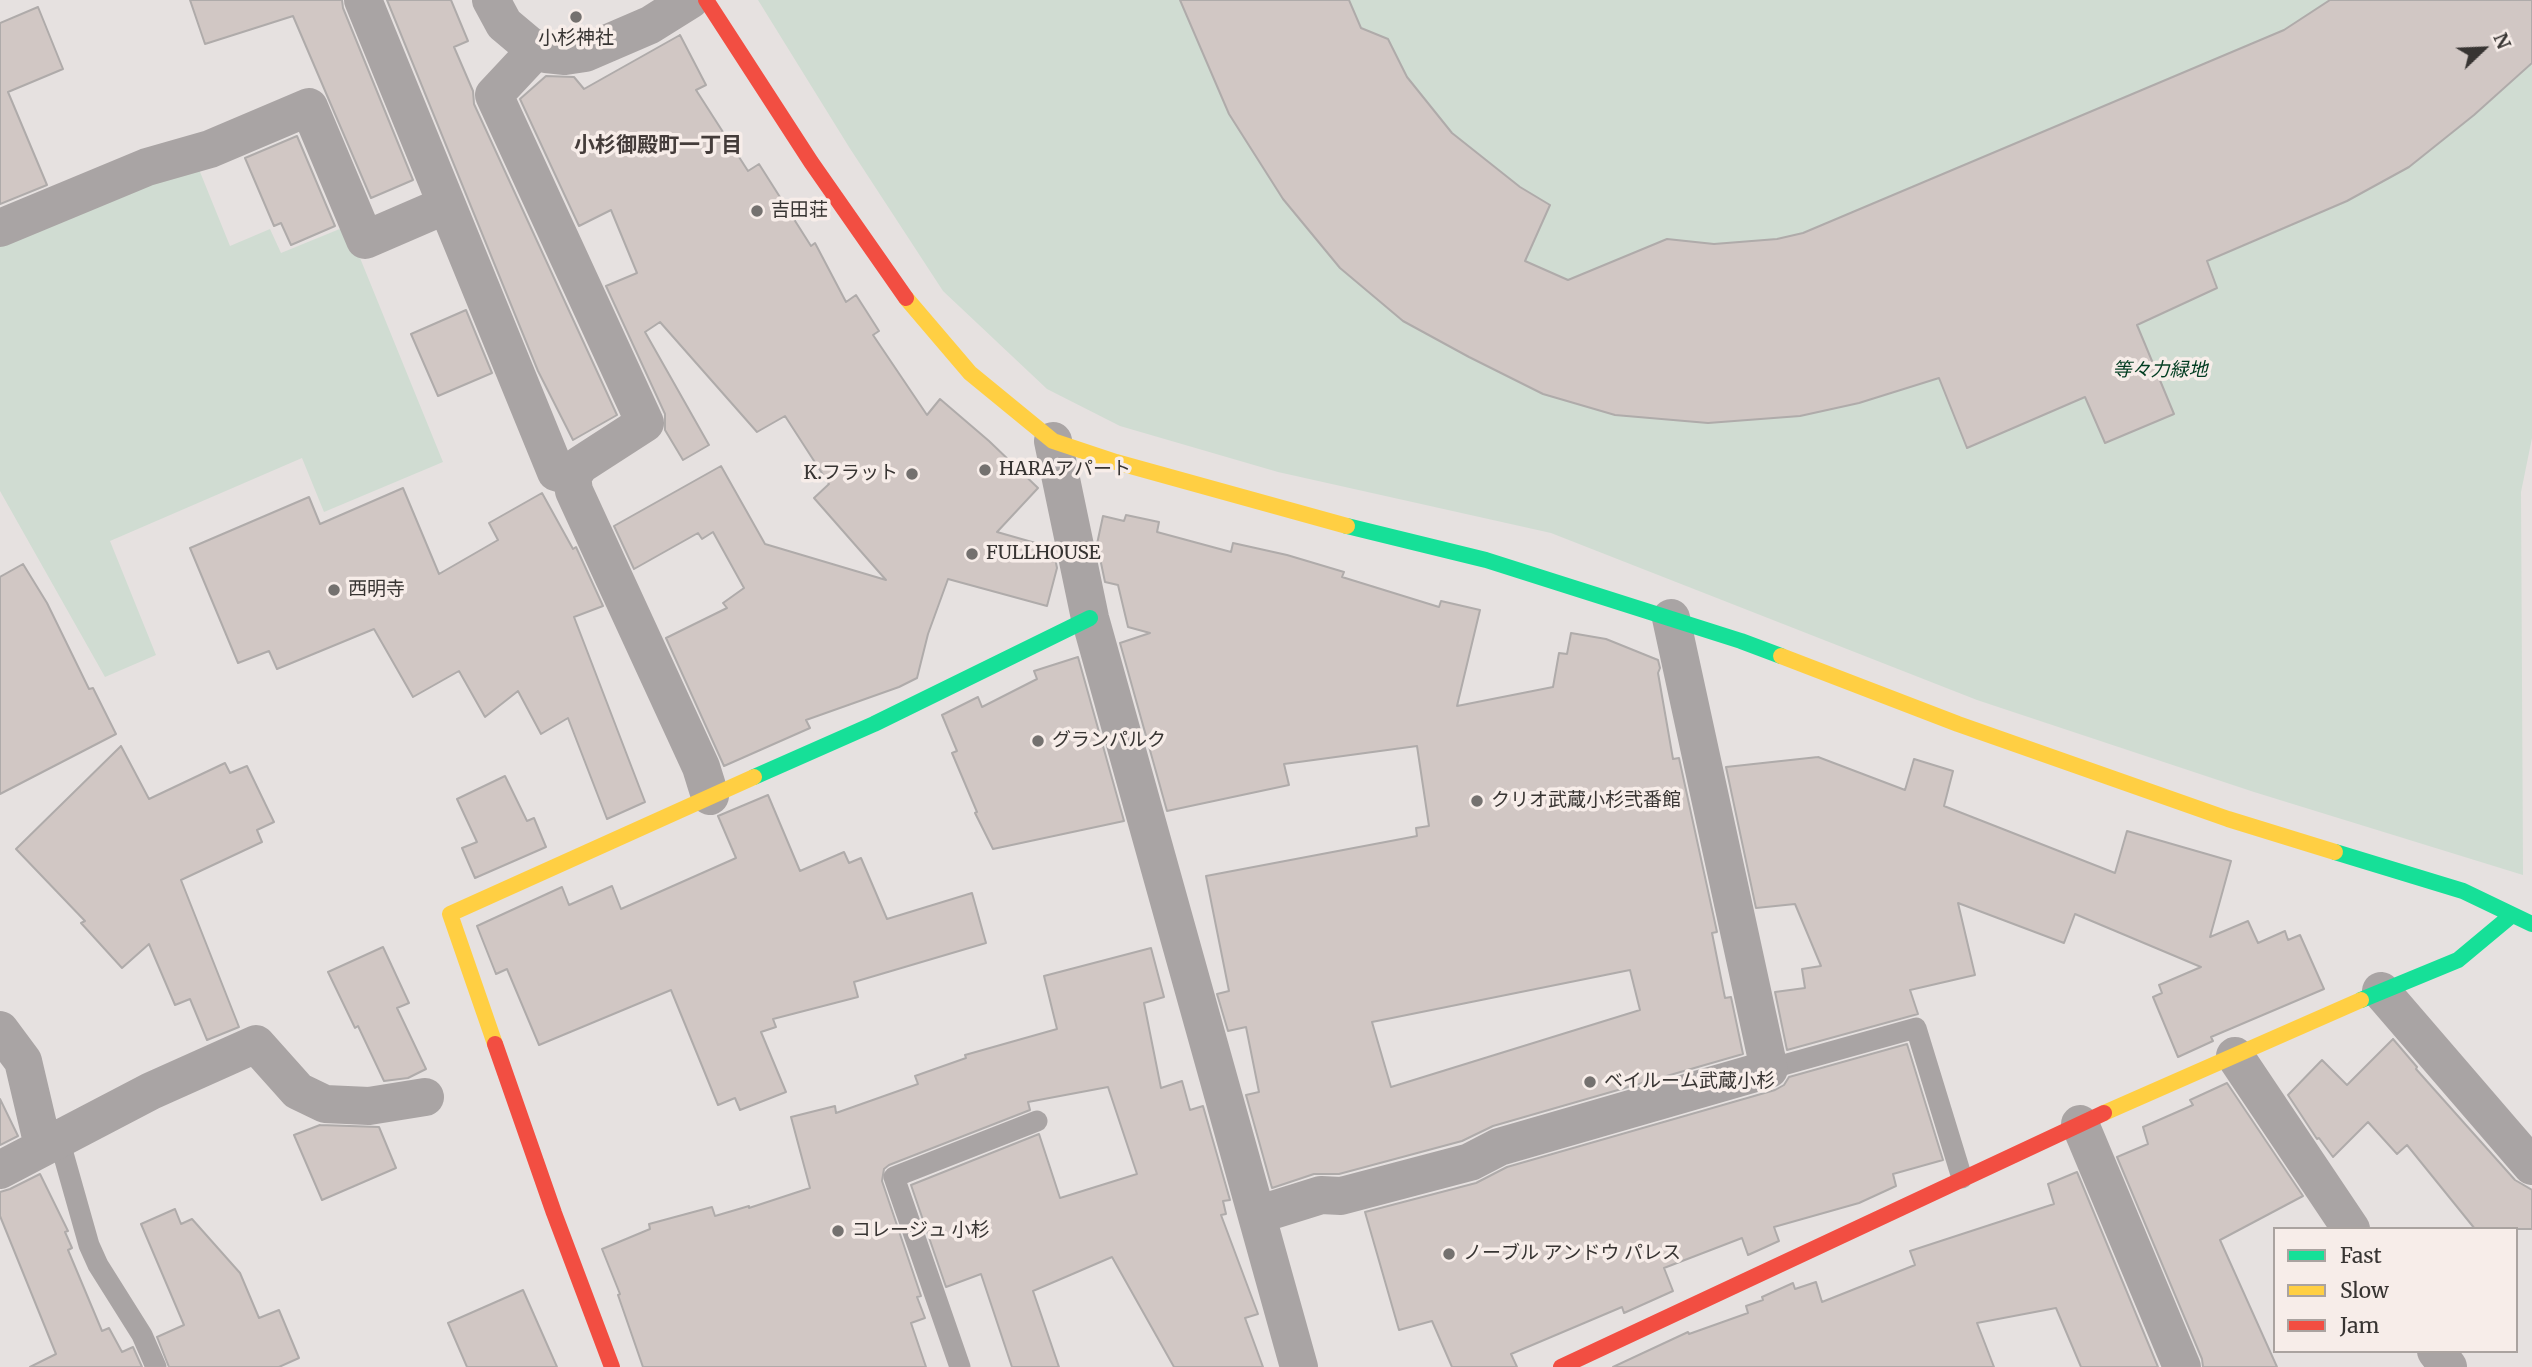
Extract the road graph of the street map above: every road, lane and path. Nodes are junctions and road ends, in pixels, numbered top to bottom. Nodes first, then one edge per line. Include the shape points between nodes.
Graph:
1 (363, 0) edge
2 (491, 0) edge
3 (690, 0) edge
4 (706, 0) edge
5 (537, 49) junction
6 (446, 205) junction
7 (0, 228) edge
8 (1053, 441) junction
9 (572, 477) junction
10 (1090, 618) junction
11 (1671, 618) junction
12 (710, 796) junction
13 (2512, 915) junction
14 (2532, 925) edge
15 (2381, 991) junction
16 (0, 1030) edge
17 (2235, 1056) junction
18 (1769, 1069) junction
19 (425, 1097) dead end
20 (1037, 1121) dead end
21 (2080, 1124) junction
22 (51, 1142) junction
23 (2532, 1166) edge
24 (0, 1170) edge
25 (1962, 1178) junction
26 (1256, 1215) junction
27 (2350, 1227) edge
28 (156, 1367) edge
29 (612, 1367) edge
30 (960, 1367) edge
31 (1299, 1367) edge
32 (1561, 1367) edge
33 (2182, 1367) edge

1 - 6 street
2 - 5 street via 504,24
3 - 5 street via 650,25 585,53 565,56
4 - 8 street via 914,309 970,373
5 - 9 street via 494,95 645,423 580,465
6 - 7 street via 365,240 309,107
6 - 9 street via 556,472
8 - 10 street
8 - 11 street via 1291,512 1486,560
9 - 12 street via 574,491 701,767
10 - 12 street via 874,724
10 - 26 street
11 - 13 street via 2228,819 2463,891
11 - 18 street
12 - 29 street via 450,915
13 - 14 street
13 - 15 street via 2458,961
15 - 17 street
15 - 23 street
16 - 22 street via 23,1061
17 - 21 street
17 - 27 street
18 - 25 lane via 1916,1028
18 - 26 street via 1499,1147 1470,1162 1341,1196 1321,1195
19 - 22 street via 369,1106 325,1104 298,1091 256,1044
20 - 30 lane via 894,1177
21 - 25 street
21 - 33 street
22 - 24 street
22 - 28 lane via 98,1265 142,1335
25 - 32 street
26 - 31 street

